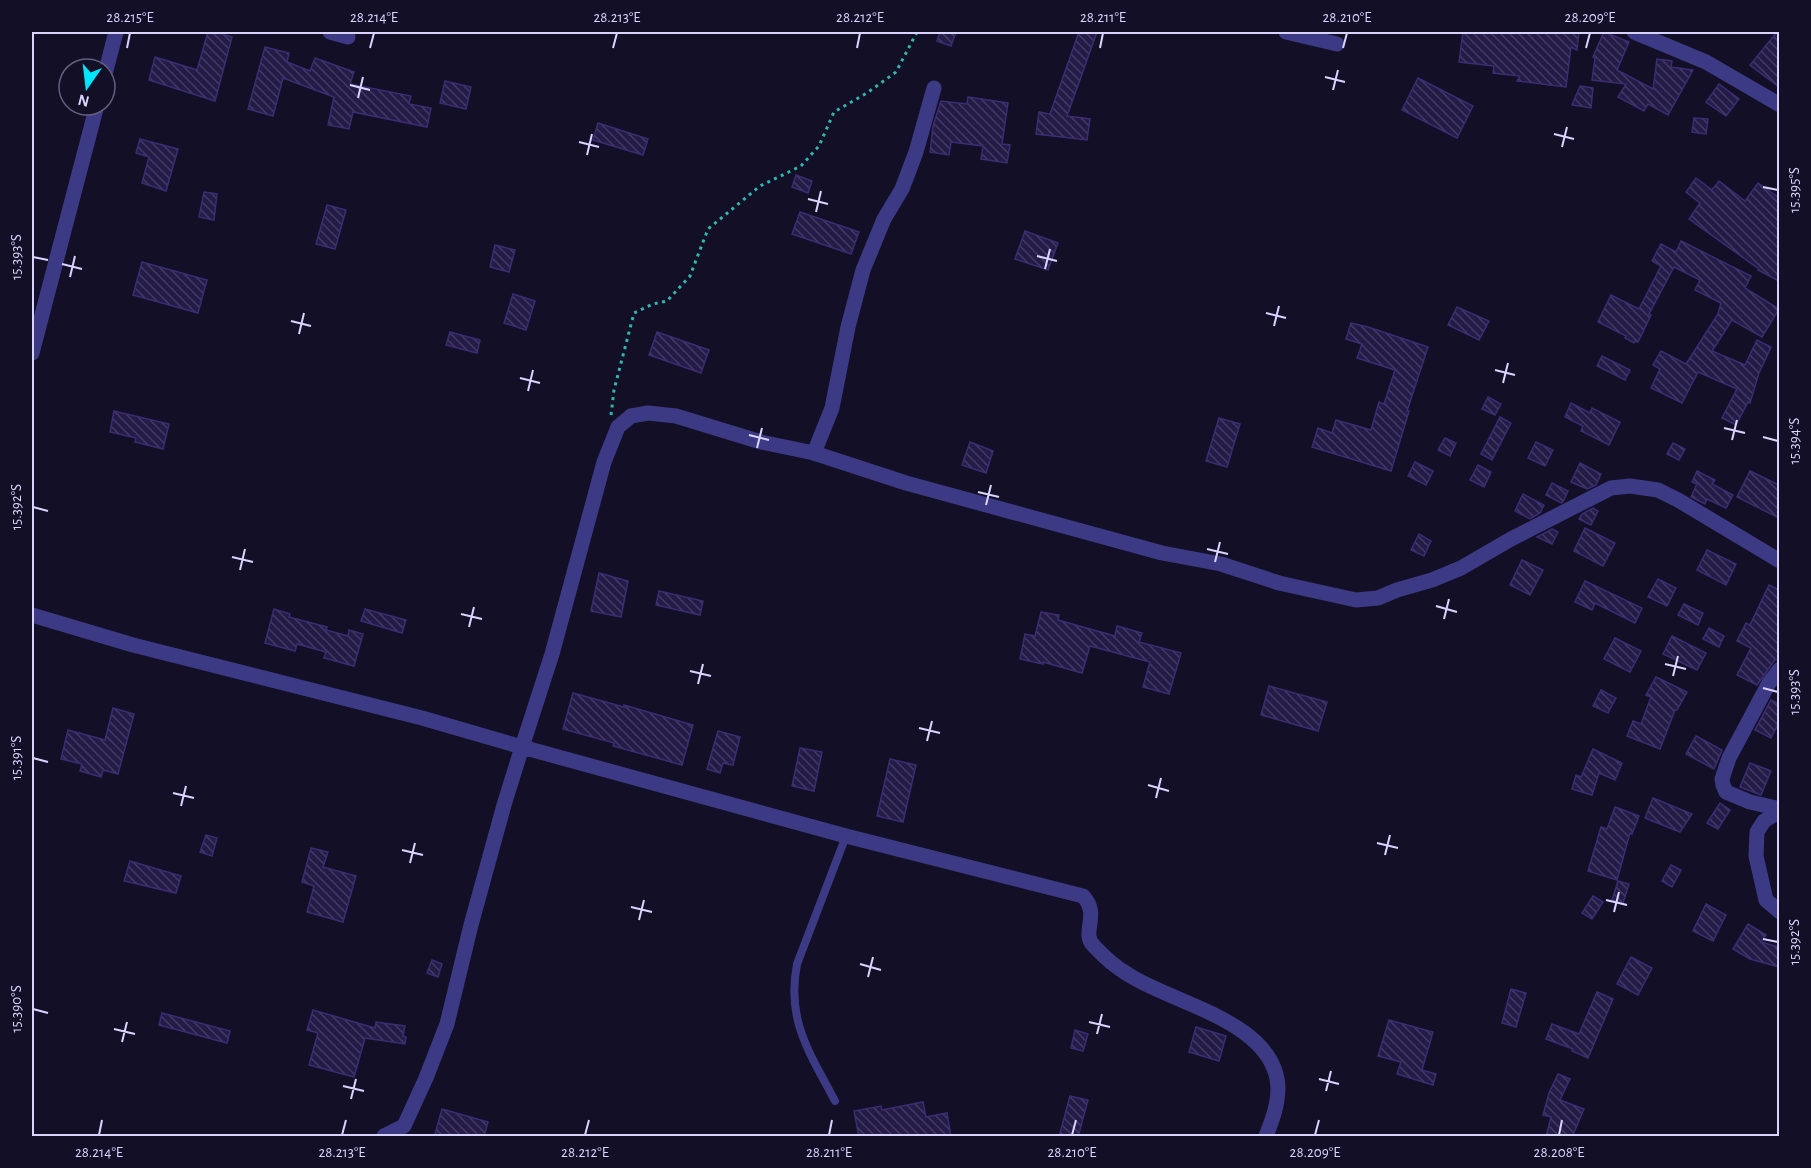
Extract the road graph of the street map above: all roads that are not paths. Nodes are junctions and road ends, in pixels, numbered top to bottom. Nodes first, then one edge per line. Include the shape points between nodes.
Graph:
1 (116, 32) edge
2 (330, 32) edge
3 (1287, 32) edge
4 (1634, 32) edge
5 (348, 37) dead end
6 (1336, 44) dead end
7 (109, 57) edge
8 (934, 88) dead end
9 (1779, 105) edge
10 (94, 117) edge
11 (32, 353) edge
12 (814, 453) junction
13 (1779, 561) edge
14 (32, 615) edge
15 (1779, 669) edge
16 (522, 747) junction
17 (1779, 810) edge
18 (846, 836) junction
19 (1779, 912) edge
20 (835, 1101) dead end
21 (384, 1137) edge
22 (1266, 1137) edge

1 - 7 street
2 - 5 street
3 - 6 street
4 - 9 street via 1706,62
8 - 12 street via 902,189 884,219 863,270 832,408
10 - 11 street
12 - 13 street via 906,483 1162,553 1221,564 1279,583 1356,600 1378,598 1461,568 1611,488 1630,486 1658,490
12 - 16 street via 666,415 631,416 618,427 604,462 552,654
14 - 16 street
15 - 17 street via 1729,758 1722,779 1726,792
16 - 18 street
16 - 21 street via 447,1024 404,1126
17 - 19 street via 1764,821 1758,832 1756,856 1766,900
18 - 20 lane via 794,978 801,1034
18 - 22 street via 1083,896 1091,907 1088,936 1092,946 1129,975 1212,1014 1259,1044 1271,1061 1278,1087

